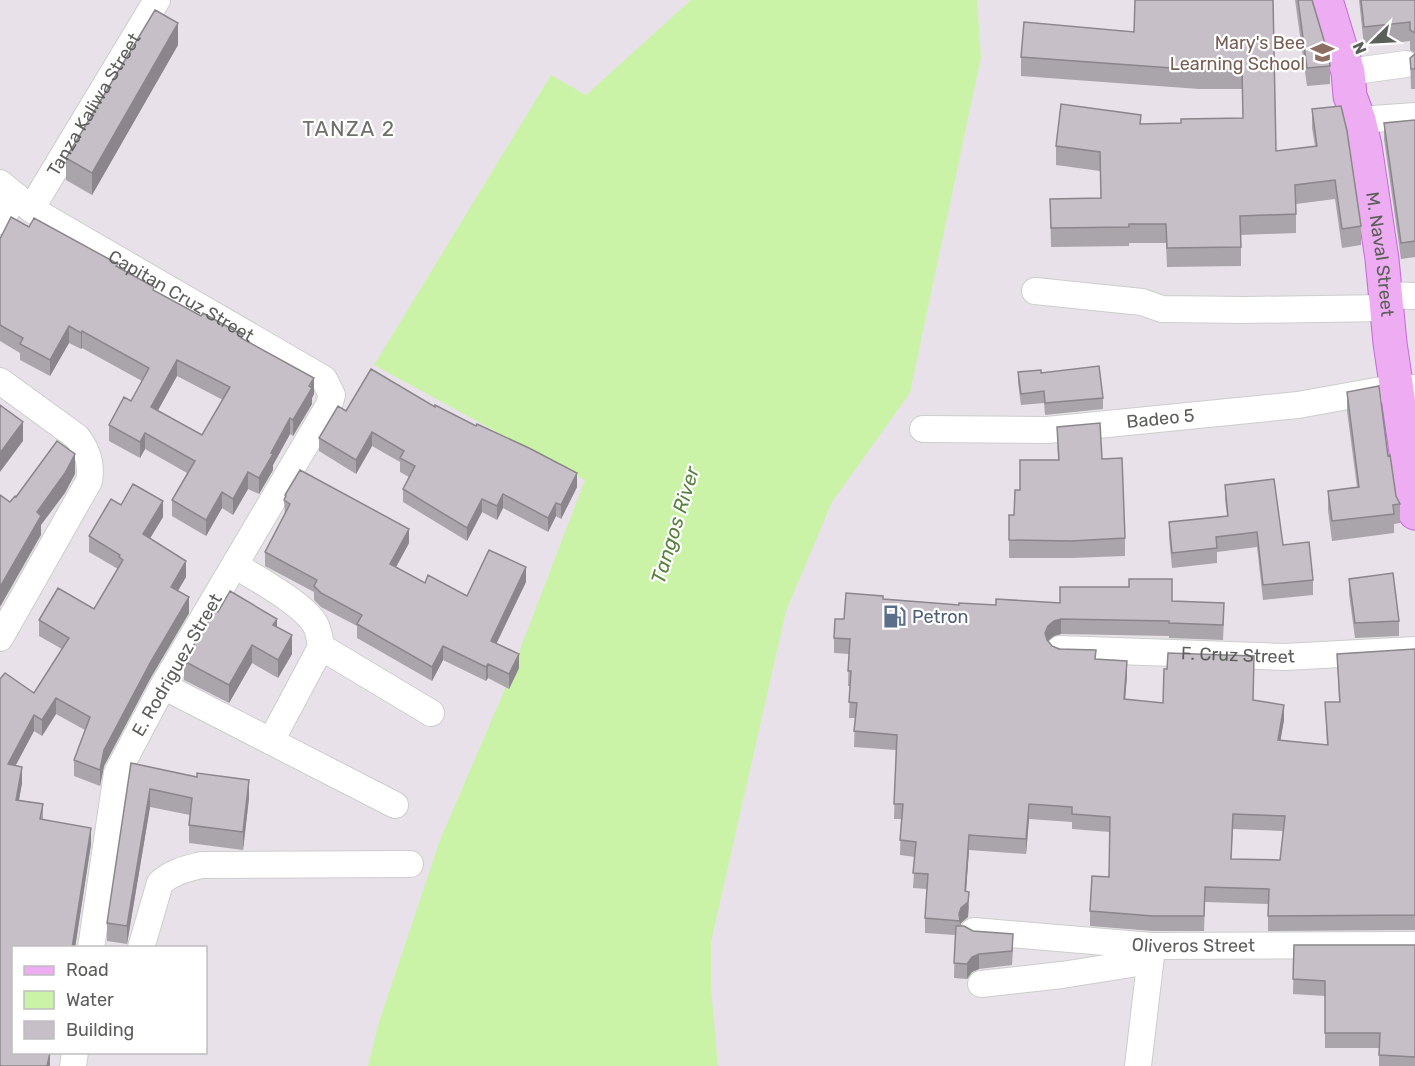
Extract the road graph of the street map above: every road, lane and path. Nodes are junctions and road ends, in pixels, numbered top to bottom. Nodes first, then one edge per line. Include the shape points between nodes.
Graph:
1 (157, 0) edge
2 (1326, 0) edge
3 (1406, 63) dead end
4 (1348, 72) junction
5 (1415, 116) edge
6 (1359, 120) junction
7 (15, 196) edge
8 (0, 221) edge
9 (1035, 291) dead end
10 (1396, 300) edge
11 (0, 381) edge
12 (1406, 387) edge
13 (329, 405) joint
14 (923, 429) dead end
15 (1415, 513) edge
16 (235, 565) junction
17 (3, 625) edge
18 (321, 647) junction
19 (1060, 649) edge
20 (1415, 650) edge
21 (163, 686) junction
22 (431, 713) dead end
23 (271, 741) junction
24 (395, 805) dead end
25 (410, 864) dead end
26 (974, 931) edge
27 (1415, 945) edge
28 (91, 946) edge
29 (142, 946) edge
30 (1151, 954) junction
31 (981, 984) dead end
32 (1138, 1066) edge

1 - 7 street, Tanza Kaliwa Street
2 - 4 main road, M. Naval Street
3 - 4 street
4 - 6 main road, M. Naval Street via 1350,96
5 - 6 street
6 - 10 main road, M. Naval Street via 1382,259
7 - 8 street, Tanza Kaliwa Street
7 - 13 street, Capitan Cruz Street via 324,379 332,395
9 - 10 street via 1142,302 1162,309 1245,310
10 - 12 main road, M. Naval Street via 1390,343
11 - 17 street via 77,437 84,445 91,468 89,481
12 - 14 street, Badeo 5 via 1298,405 1047,430
12 - 15 main road, M. Naval Street
13 - 16 street, E. Rodriguez Street
16 - 18 street via 308,616 320,635
16 - 21 street, E. Rodriguez Street
18 - 22 street
18 - 23 street
19 - 20 street, F. Cruz Street via 1285,657
21 - 23 street
21 - 28 street, E. Rodriguez Street via 117,773
23 - 24 street
25 - 29 street via 201,865 179,871 160,883
26 - 30 street, Oliveros Street
27 - 30 street, Oliveros Street
30 - 31 street via 1062,975
30 - 32 street

